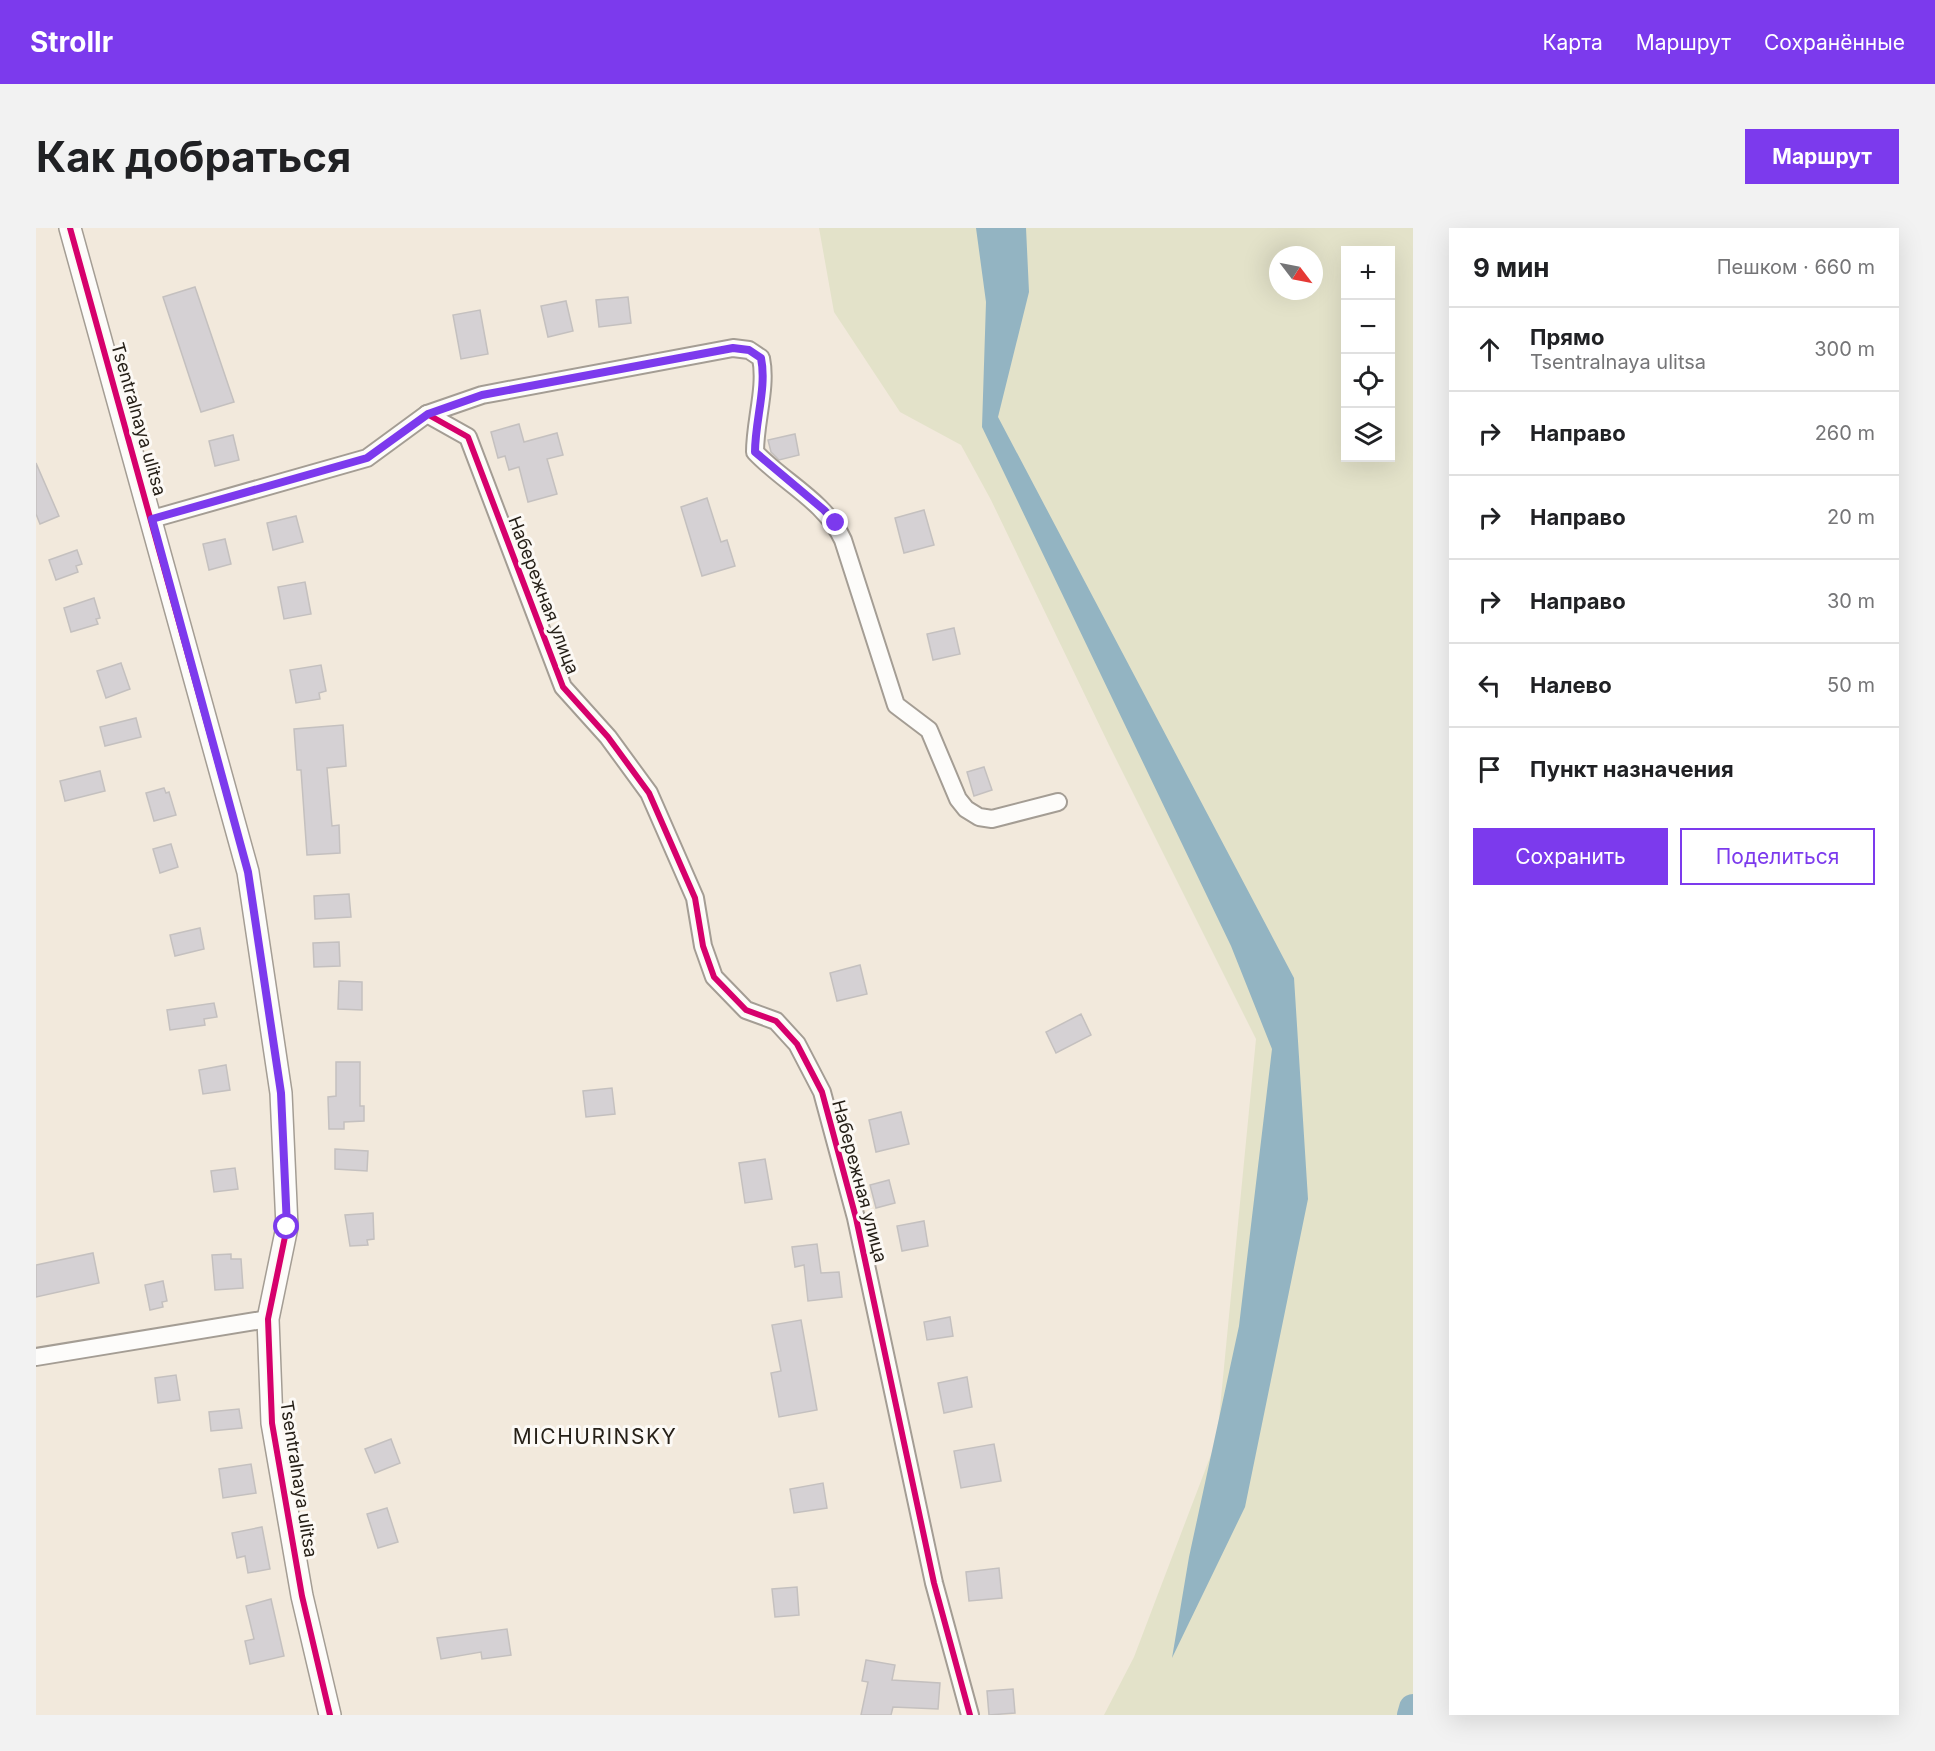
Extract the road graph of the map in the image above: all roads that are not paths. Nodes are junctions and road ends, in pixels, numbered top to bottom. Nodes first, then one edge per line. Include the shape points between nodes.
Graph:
1 (70, 228) edge
2 (428, 414) junction
3 (152, 519) junction
4 (1058, 802) dead end
5 (268, 1319) junction
6 (36, 1357) edge
7 (330, 1715) edge
8 (970, 1715) edge

1 - 3 street, Tsentralnaya ulitsa
2 - 3 street via 367,458
2 - 4 street via 482,395 733,348 749,350 761,358 764,374 755,424 755,452 836,523 896,705 929,730 958,799 979,817 992,819
2 - 8 street, Набережная улица via 468,437 563,687 608,737 649,793 695,898 703,946 714,977 747,1010 776,1021 797,1044 822,1092 856,1218 934,1583
3 - 5 street, Tsentralnaya ulitsa via 248,872 266,983 281,1093 287,1227
5 - 6 street
5 - 7 street, Tsentralnaya ulitsa via 272,1423 302,1596

